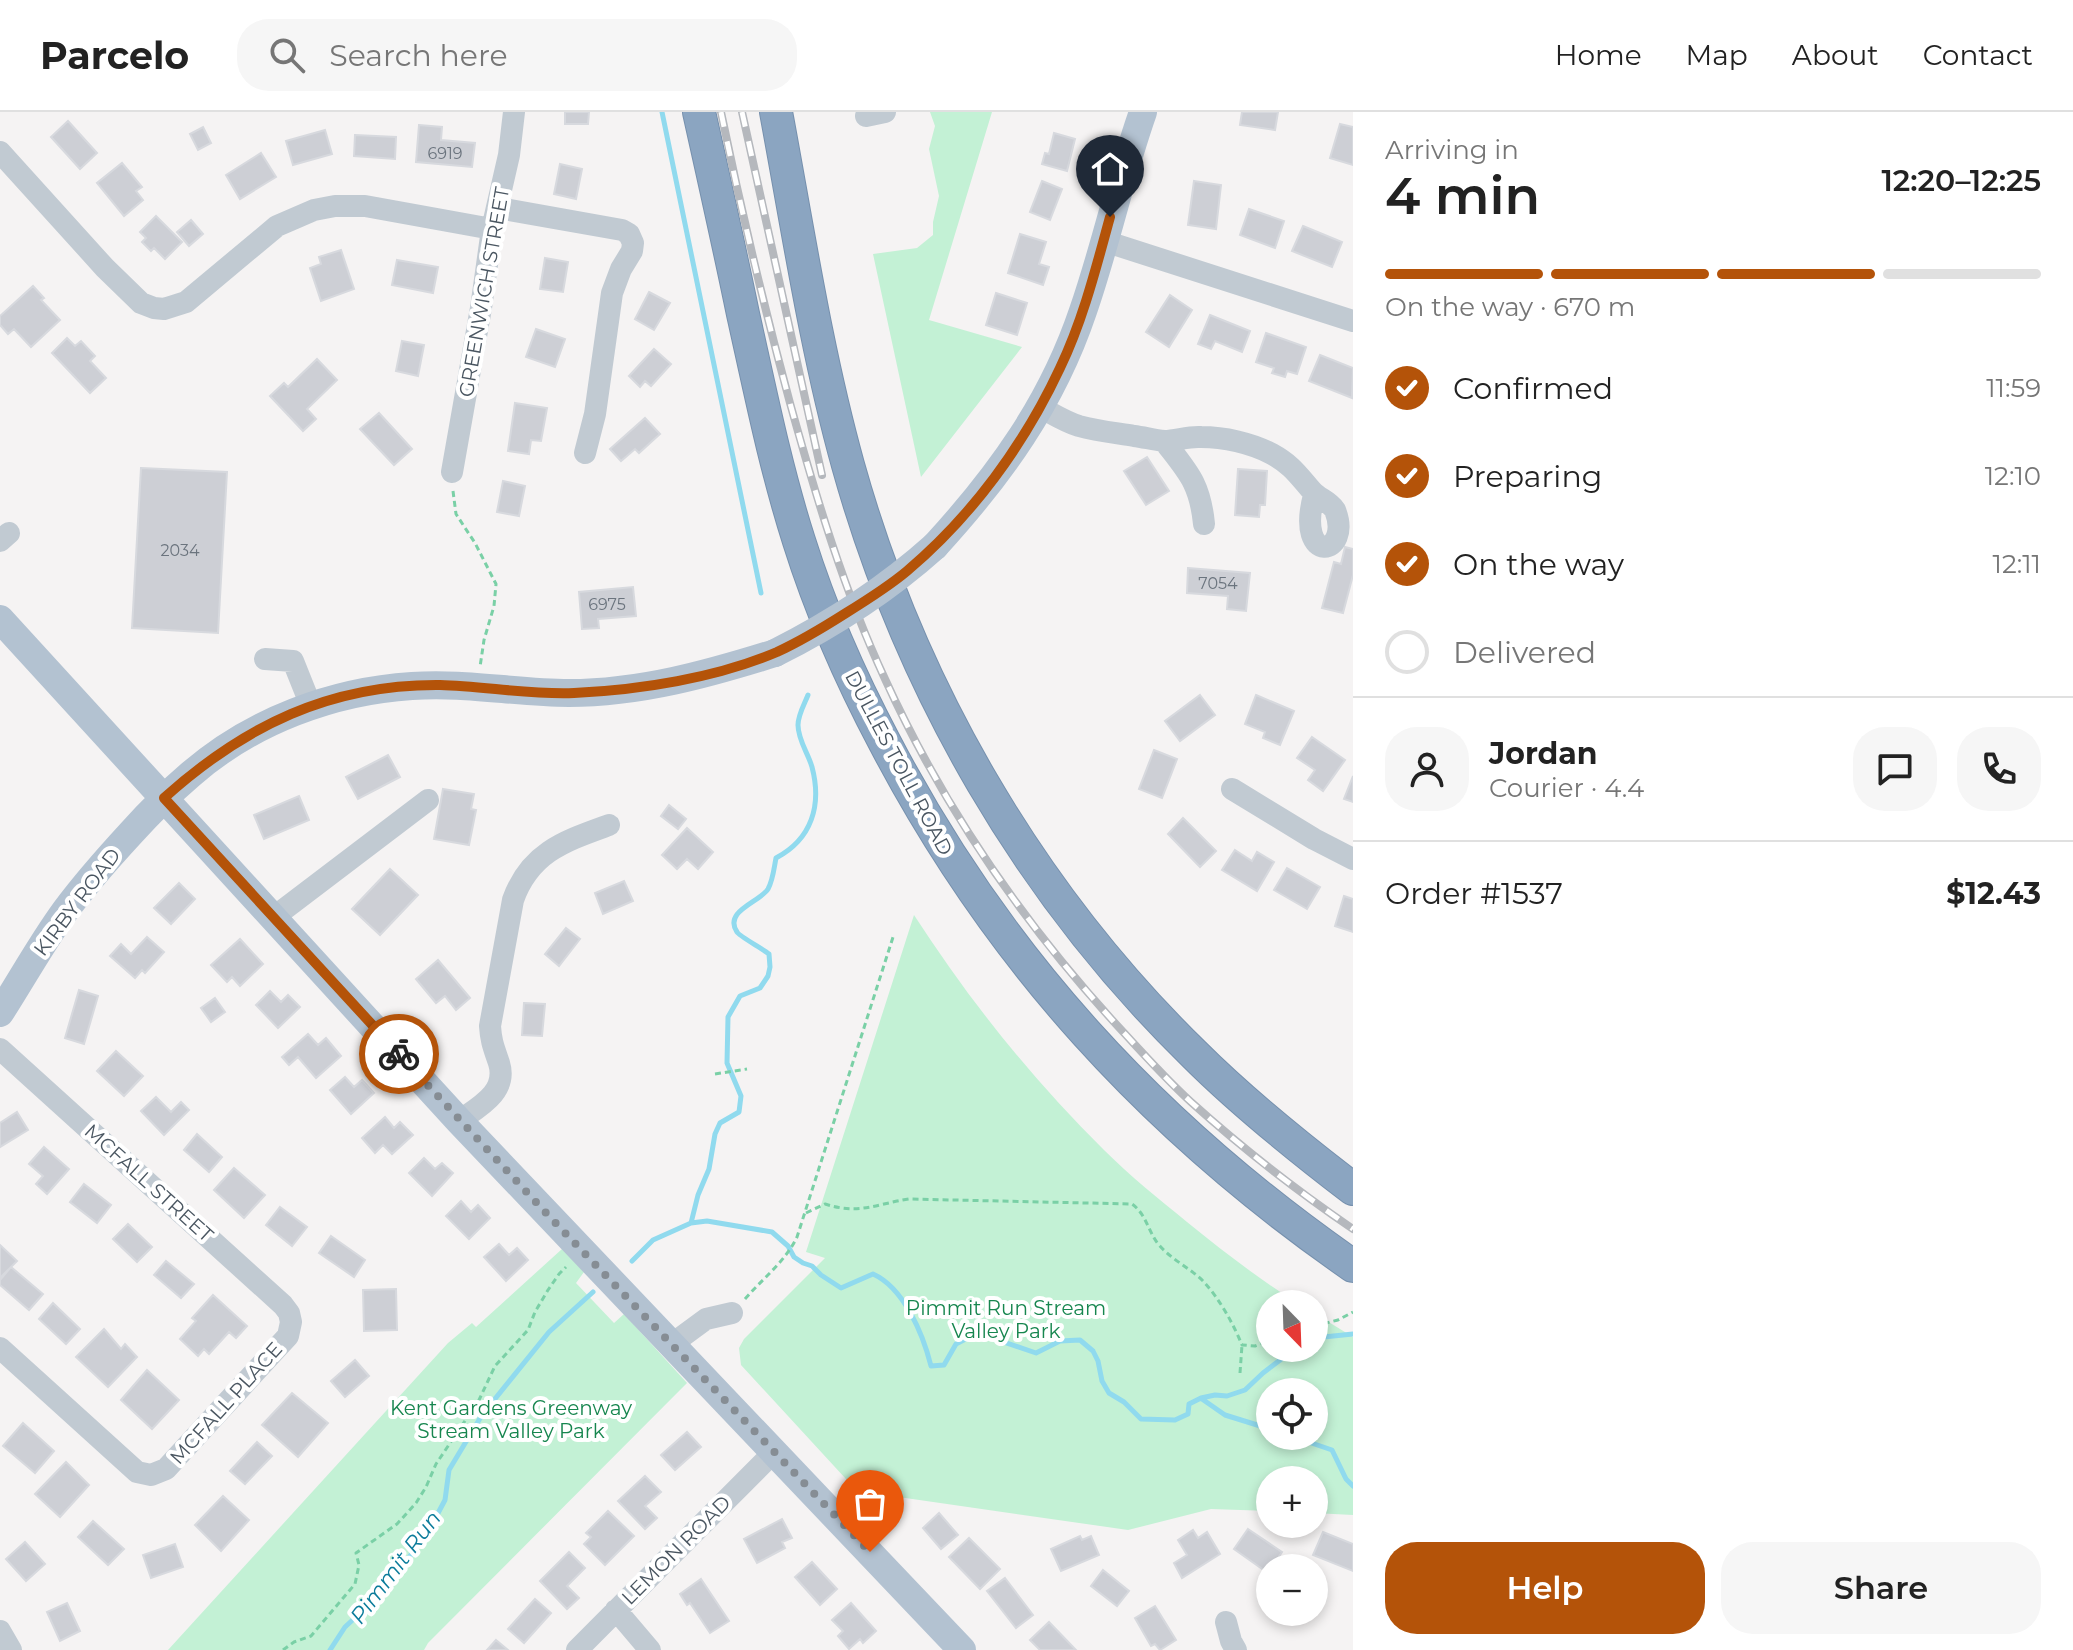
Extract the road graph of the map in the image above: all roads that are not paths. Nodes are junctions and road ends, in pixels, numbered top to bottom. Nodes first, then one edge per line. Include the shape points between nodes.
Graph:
1 (514, 112) edge
2 (699, 112) edge
3 (776, 112) edge
4 (1143, 112) edge
5 (0, 152) edge
6 (495, 218) junction
7 (1104, 241) junction
8 (1353, 321) edge
9 (1040, 407) junction
10 (1164, 441) junction
11 (585, 453) dead end
12 (452, 472) road end
13 (1314, 495) dead end
14 (1204, 524) dead end
15 (0, 619) edge
16 (265, 659) dead end
17 (311, 706) junction
18 (1232, 789) dead end
19 (164, 798) junction
20 (428, 800) dead end
21 (609, 825) dead end
22 (1353, 859) edge
23 (274, 917) junction
24 (0, 1013) edge
25 (0, 1049) edge
26 (459, 1121) junction
27 (1353, 1189) edge
28 (1353, 1266) edge
29 (732, 1313) road end
30 (297, 1321) joint
31 (672, 1344) junction
32 (0, 1348) edge
33 (775, 1451) junction
34 (616, 1610) junction
35 (1226, 1622) dead end
36 (0, 1631) edge
37 (11, 1650) edge
38 (577, 1650) edge
39 (650, 1650) edge
40 (962, 1650) edge
41 (1236, 1650) edge

1 - 6 street, GREENWICH STREET
2 - 28 highway, DULLES TOLL ROAD via 765,419 799,544 846,665 910,791 985,909 1102,1051 1229,1172
3 - 27 highway via 848,465 888,587 950,724 1034,864 1140,997 1235,1093
4 - 7 main road, KIRBY ROAD
5 - 6 street via 105,268 141,303 154,308 186,302 277,226 314,210 365,206
6 - 11 street via 543,214 622,230 633,243 612,293
6 - 12 street, GREENWICH STREET
7 - 8 street
7 - 9 main road, KIRBY ROAD via 1083,311
9 - 10 street via 1080,426
9 - 17 main road, KIRBY ROAD, bridge via 1000,470 935,546 857,606 775,653 647,687 571,693 415,686 346,695
10 - 13 street via 1199,437 1260,447 1298,472
10 - 14 street via 1194,481
15 - 19 main road
16 - 17 street via 293,661
17 - 19 main road, KIRBY ROAD via 255,730
18 - 22 street
19 - 23 main road
19 - 24 main road, KIRBY ROAD via 65,911
20 - 23 street
21 - 26 street via 543,855 518,885 490,1026 501,1079 490,1099
23 - 26 main road
25 - 30 street, MCFALL STREET
26 - 31 main road
29 - 31 street via 706,1319
30 - 32 street, MCFALL PLACE via 151,1480
31 - 33 main road
33 - 34 street, LEMON ROAD
33 - 40 main road
34 - 38 street, LEMON ROAD
34 - 39 street
35 - 41 street
36 - 37 street

